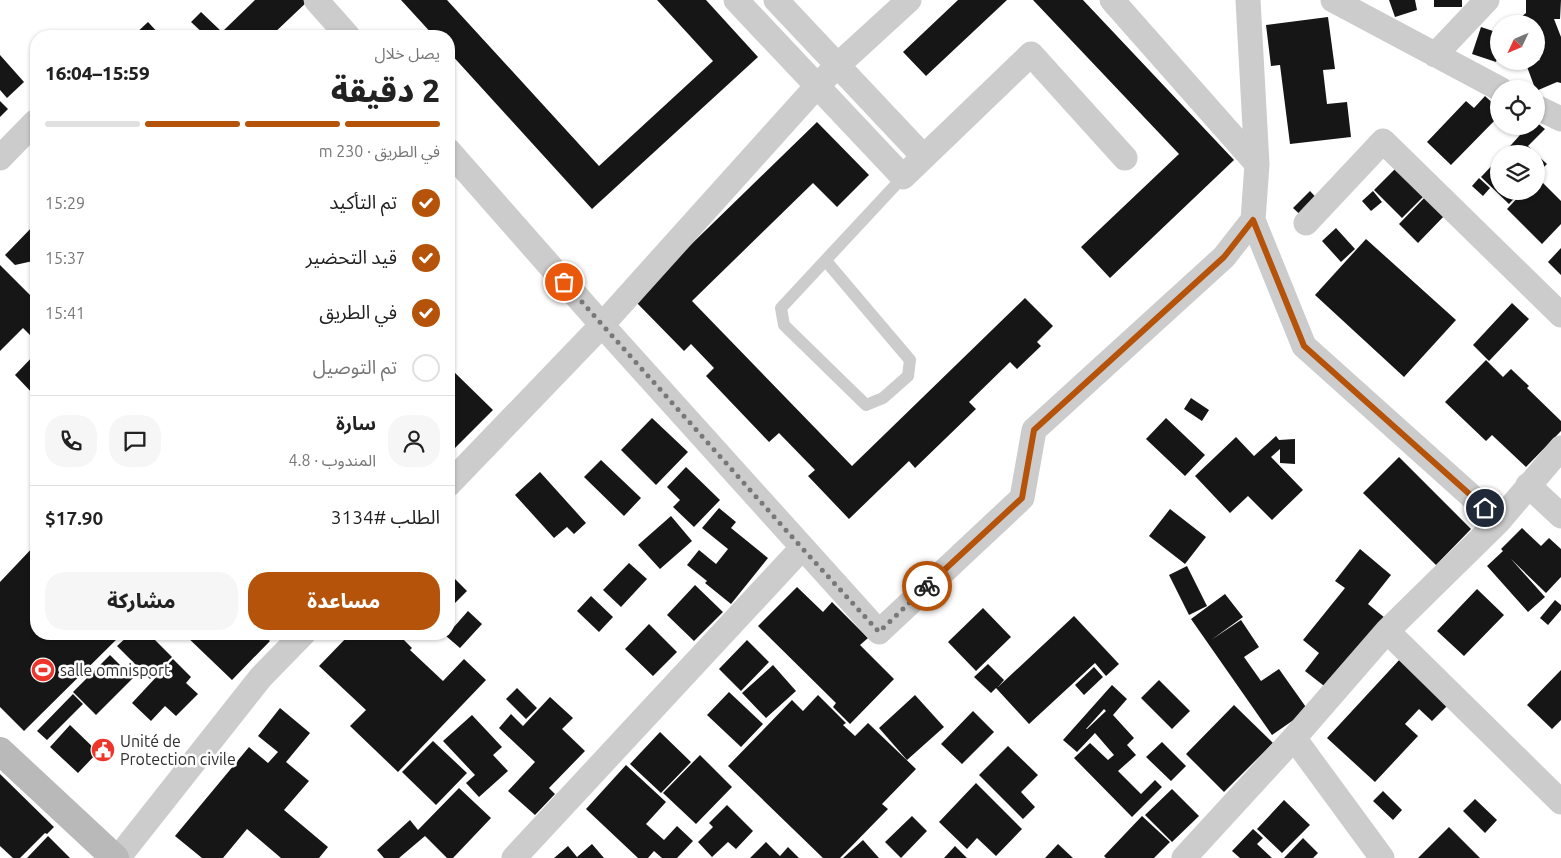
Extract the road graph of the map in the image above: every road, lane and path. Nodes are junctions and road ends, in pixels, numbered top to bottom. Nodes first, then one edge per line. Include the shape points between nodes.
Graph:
1 (316, 0) edge
2 (736, 0) edge
3 (776, 0) edge
4 (909, 0) edge
5 (1112, 0) edge
6 (1248, 0) edge
7 (1333, 0) edge
8 (1487, 0) edge
9 (343, 30) edge
10 (1435, 55) junction
11 (838, 65) junction
12 (1490, 84) edge
13 (817, 86) junction
14 (1545, 111) edge
15 (1561, 119) edge
16 (30, 127) edge
17 (923, 156) junction
18 (0, 158) edge
19 (455, 158) edge
20 (1126, 158) dead end
21 (1257, 164) junction
22 (903, 177) junction
23 (1253, 220) junction
24 (1306, 223) dead end
25 (826, 260) junction
26 (1561, 315) edge
27 (602, 326) junction
28 (1561, 448) edge
29 (455, 478) edge
30 (1528, 485) junction
31 (1561, 516) edge
32 (1499, 521) junction
33 (802, 548) junction
34 (1388, 631) junction
35 (297, 640) edge
36 (1294, 738) junction
37 (0, 751) edge
38 (1561, 802) edge
39 (117, 858) edge
40 (514, 858) edge
41 (1184, 858) edge
42 (1382, 858) edge

1 - 9 street
2 - 13 street
3 - 11 street
4 - 11 street
5 - 21 street
6 - 21 street
7 - 10 street
8 - 10 street
10 - 12 street
11 - 13 street
11 - 17 street
13 - 22 street
13 - 27 street
14 - 15 street
16 - 18 street
17 - 20 street via 1031,54
17 - 22 street
19 - 27 street
21 - 23 street
22 - 25 lane
23 - 32 street via 1304,346
23 - 33 street via 1224,257 1034,430 1022,498 879,632
24 - 26 street via 1383,141
25 - 25 lane via 781,308 784,325 866,406 882,398 908,376 910,360
27 - 29 street
27 - 33 street
28 - 30 street
30 - 31 street
30 - 32 street
32 - 34 street
33 - 40 street
34 - 36 street
34 - 38 street
35 - 39 street via 261,677
36 - 41 street
36 - 42 street
37 - 39 street

